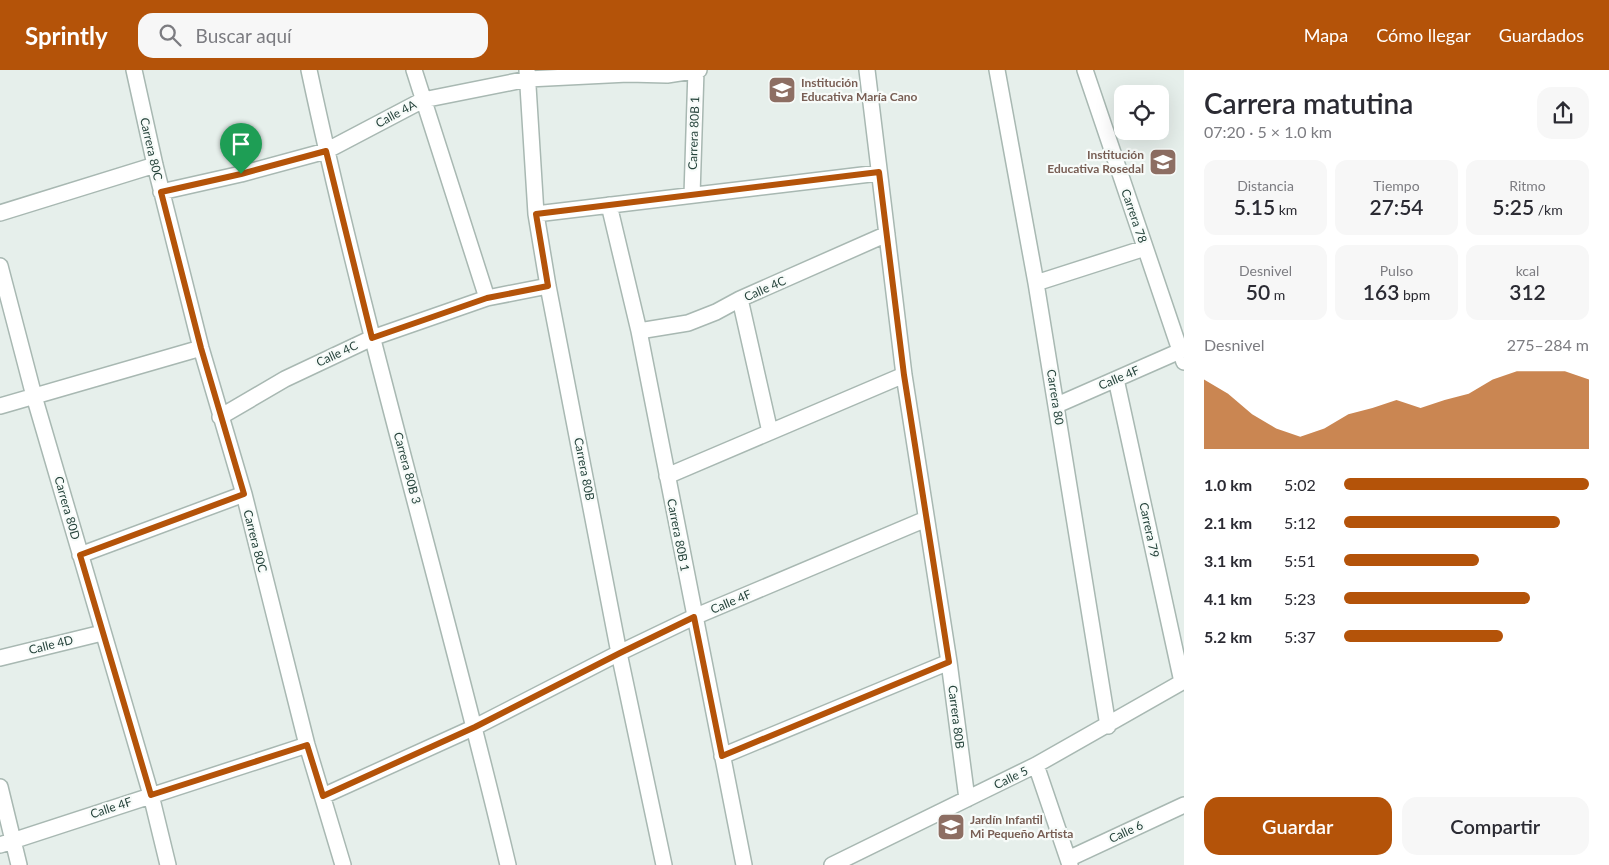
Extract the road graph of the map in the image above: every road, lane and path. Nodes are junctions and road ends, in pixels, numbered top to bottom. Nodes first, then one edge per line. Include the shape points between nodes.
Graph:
1 (134, 70) edge
2 (309, 70) edge
3 (414, 70) edge
4 (697, 70) edge
5 (867, 70) edge
6 (997, 70) edge
7 (1084, 70) edge
8 (528, 75) edge
9 (423, 100) junction
10 (326, 151) junction
11 (155, 165) junction
12 (879, 172) junction
13 (161, 192) junction
14 (692, 195) junction
15 (609, 205) junction
16 (0, 213) edge
17 (536, 214) junction
18 (887, 234) junction
19 (1145, 248) junction
20 (0, 266) edge
21 (1036, 283) junction
22 (548, 286) junction
23 (487, 298) junction
24 (740, 299) junction
25 (639, 331) junction
26 (372, 338) junction
27 (201, 348) junction
28 (1182, 357) edge
29 (904, 375) junction
30 (1116, 379) junction
31 (34, 396) junction
32 (1057, 405) junction
33 (0, 406) edge
34 (220, 417) junction
35 (770, 432) junction
36 (667, 476) junction
37 (244, 494) junction
38 (926, 519) junction
39 (80, 555) junction
40 (694, 617) junction
41 (102, 633) junction
42 (620, 653) junction
43 (0, 658) edge
44 (949, 662) junction
45 (1183, 681) edge
46 (1108, 726) junction
47 (475, 727) junction
48 (307, 745) junction
49 (722, 756) junction
50 (1036, 765) junction
51 (0, 787) edge
52 (151, 795) junction
53 (323, 796) junction
54 (967, 799) junction
55 (1184, 804) edge
56 (7, 843) edge
57 (860, 859) edge
58 (1069, 862) edge
59 (19, 865) edge
60 (168, 865) edge
61 (343, 865) edge
62 (508, 865) edge
63 (664, 865) edge
64 (744, 865) edge
65 (832, 865) edge

1 - 11 street, Carrera 80C
2 - 10 street, Carrera 80B 3
3 - 9 street
4 - 8 street, Calle 4A via 667,75
4 - 14 street, Carrera 80B 1
5 - 12 street, Carrera 80B
6 - 21 street, Carrera 80
7 - 19 street, Carrera 78
8 - 9 street, Calle 4A
8 - 17 street, Carrera 80B
9 - 10 street, Calle 4A
9 - 23 street
10 - 13 street, Calle 4A
10 - 26 street, Carrera 80B 3
11 - 13 street, Carrera 80C
11 - 16 street
12 - 14 street
12 - 18 street, Carrera 80B
13 - 27 street, Carrera 80C
14 - 15 street
15 - 17 street
15 - 25 street, Carrera 80B 1
17 - 22 street, Carrera 80B
18 - 24 street, Calle 4C
18 - 29 street, Carrera 80B
19 - 21 street
19 - 28 street, Carrera 78
20 - 31 street, Carrera 80D
21 - 32 street, Carrera 80
22 - 23 street, Calle 4C
22 - 42 street, Carrera 80B
23 - 26 street, Calle 4C
24 - 25 street, Calle 4C via 688,323
24 - 35 street
25 - 36 street, Carrera 80B 1
26 - 34 street, Calle 4C via 285,379
26 - 47 street, Carrera 80B 3
27 - 31 street
27 - 34 street, Carrera 80C
28 - 30 street, Calle 4F
29 - 35 street
29 - 38 street, Carrera 80B
30 - 32 street, Calle 4F
30 - 45 street, Carrera 79
31 - 33 street
31 - 39 street, Carrera 80D
32 - 46 street, Carrera 80
34 - 37 street, Carrera 80C
35 - 36 street
36 - 40 street, Carrera 80B 1
37 - 39 street
37 - 48 street, Carrera 80C
38 - 40 street, Calle 4F
38 - 44 street, Carrera 80B
39 - 41 street, Carrera 80D
40 - 42 street, Calle 4F
40 - 49 street, Carrera 80B 1
41 - 43 street, Calle 4D
41 - 52 street, Carrera 80D
42 - 47 street, Calle 4F
42 - 63 street, Carrera 80B
44 - 49 street
44 - 54 street, Carrera 80B
45 - 46 street, Calle 5
46 - 50 street, Calle 5
47 - 53 street, Calle 4F
47 - 62 street, Carrera 80B 3
48 - 52 street, Calle 4F
48 - 53 street, Carrera 80C
49 - 64 street, Carrera 80B 1
50 - 54 street, Calle 5
50 - 58 street
51 - 56 street
52 - 56 street, Calle 4F
52 - 60 street, Carrera 80D
53 - 61 street, Carrera 80C
54 - 57 street, Calle 5
55 - 58 street, Calle 6
56 - 59 street
57 - 65 street, Calle 5

